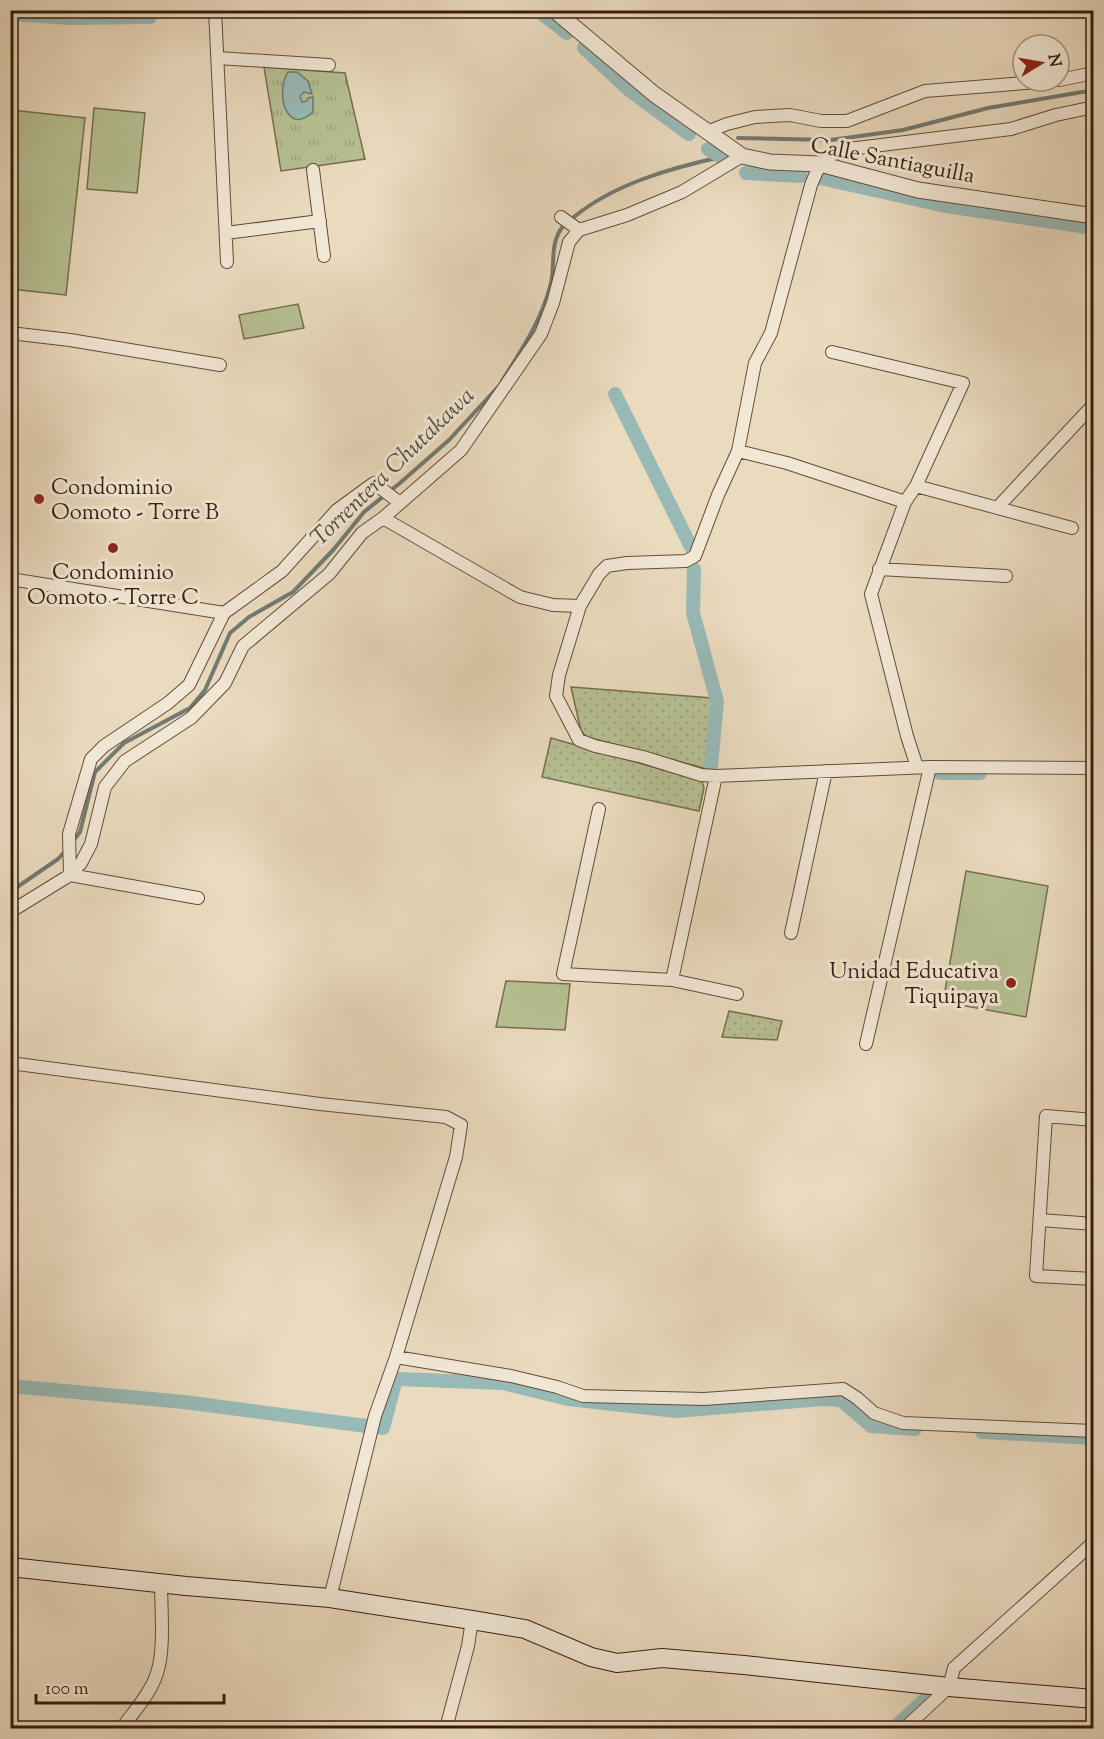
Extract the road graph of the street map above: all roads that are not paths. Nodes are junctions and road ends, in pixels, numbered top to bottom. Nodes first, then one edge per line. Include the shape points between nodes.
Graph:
1 (215, 10) edge
2 (554, 10) edge
3 (218, 58) junction
4 (329, 65) dead end
5 (1094, 73) edge
6 (1071, 78) edge
7 (1011, 84) edge
8 (1094, 107) edge
9 (710, 134) junction
10 (736, 152) junction
11 (820, 164) junction
12 (313, 170) dead end
13 (1094, 216) edge
14 (320, 221) junction
15 (226, 233) junction
16 (324, 256) dead end
17 (227, 261) dead end
18 (10, 333) edge
19 (832, 352) dead end
20 (220, 365) dead end
21 (1094, 404) edge
22 (738, 451) junction
23 (916, 486) junction
24 (905, 501) junction
25 (400, 503) junction
26 (997, 508) junction
27 (383, 518) junction
28 (1071, 528) dead end
29 (879, 568) junction
30 (1006, 576) dead end
31 (10, 579) edge
32 (580, 606) junction
33 (224, 613) junction
34 (923, 767) junction
35 (1094, 768) edge
36 (826, 771) junction
37 (716, 776) junction
38 (599, 809) dead end
39 (70, 875) junction
40 (198, 898) dead end
41 (10, 912) edge
42 (791, 933) dead end
43 (672, 980) junction
44 (737, 994) dead end
45 (866, 1044) dead end
46 (10, 1063) edge
47 (1094, 1120) edge
48 (1040, 1220) junction
49 (1094, 1224) edge
50 (1094, 1279) edge
51 (396, 1357) junction
52 (1094, 1431) edge
53 (1094, 1542) edge
54 (10, 1567) edge
55 (161, 1583) junction
56 (330, 1598) junction
57 (472, 1620) junction
58 (949, 1687) junction
59 (1094, 1698) edge
60 (122, 1728) edge
61 (446, 1728) edge
62 (905, 1728) edge

1 - 3 street
2 - 9 street, Calle Santiaguilla via 654,94
3 - 4 street
3 - 15 street
5 - 6 street
7 - 9 street via 925,91 847,121 790,115 755,117
8 - 11 street via 1011,129 849,149 828,155
9 - 10 street, Calle Santiaguilla
10 - 11 street, Calle Santiaguilla via 770,162
10 - 25 street via 682,192 627,215 570,224 554,303 541,334 461,450
11 - 13 street, Calle Santiaguilla via 918,190
11 - 22 street via 771,333 755,363
12 - 14 street
14 - 15 street
14 - 16 street
15 - 17 street
18 - 20 street
19 - 23 street via 963,383
21 - 26 street
22 - 24 street
22 - 32 street via 695,556 686,561 607,566
23 - 24 street
23 - 26 street
24 - 29 street
25 - 27 street
25 - 33 street via 374,483 362,490 338,510 282,571
26 - 28 street
27 - 32 street via 520,597
27 - 39 street via 362,533 329,574 243,646 225,683 191,718 125,761 105,787 90,844
29 - 30 street
29 - 34 street via 871,594 907,736
31 - 33 street
32 - 37 street via 556,696 579,740 700,775
33 - 39 street via 189,685 91,759 69,834
34 - 35 street
34 - 36 street
34 - 45 street
36 - 37 street
36 - 42 street
37 - 43 street
38 - 43 street via 563,974
39 - 40 street
39 - 41 street
43 - 44 street
46 - 51 street via 446,1117 461,1125 456,1157
47 - 48 street via 1046,1116
48 - 49 street
48 - 50 street via 1036,1276
51 - 52 street via 511,1376 583,1396 704,1399 843,1389 874,1413 903,1424
51 - 56 street via 375,1416
53 - 58 street via 954,1668
54 - 55 main road
55 - 56 main road
55 - 60 street via 158,1672
56 - 57 main road
57 - 58 main road via 525,1629 591,1657 617,1663 662,1658
57 - 61 street
58 - 59 main road
58 - 62 street

